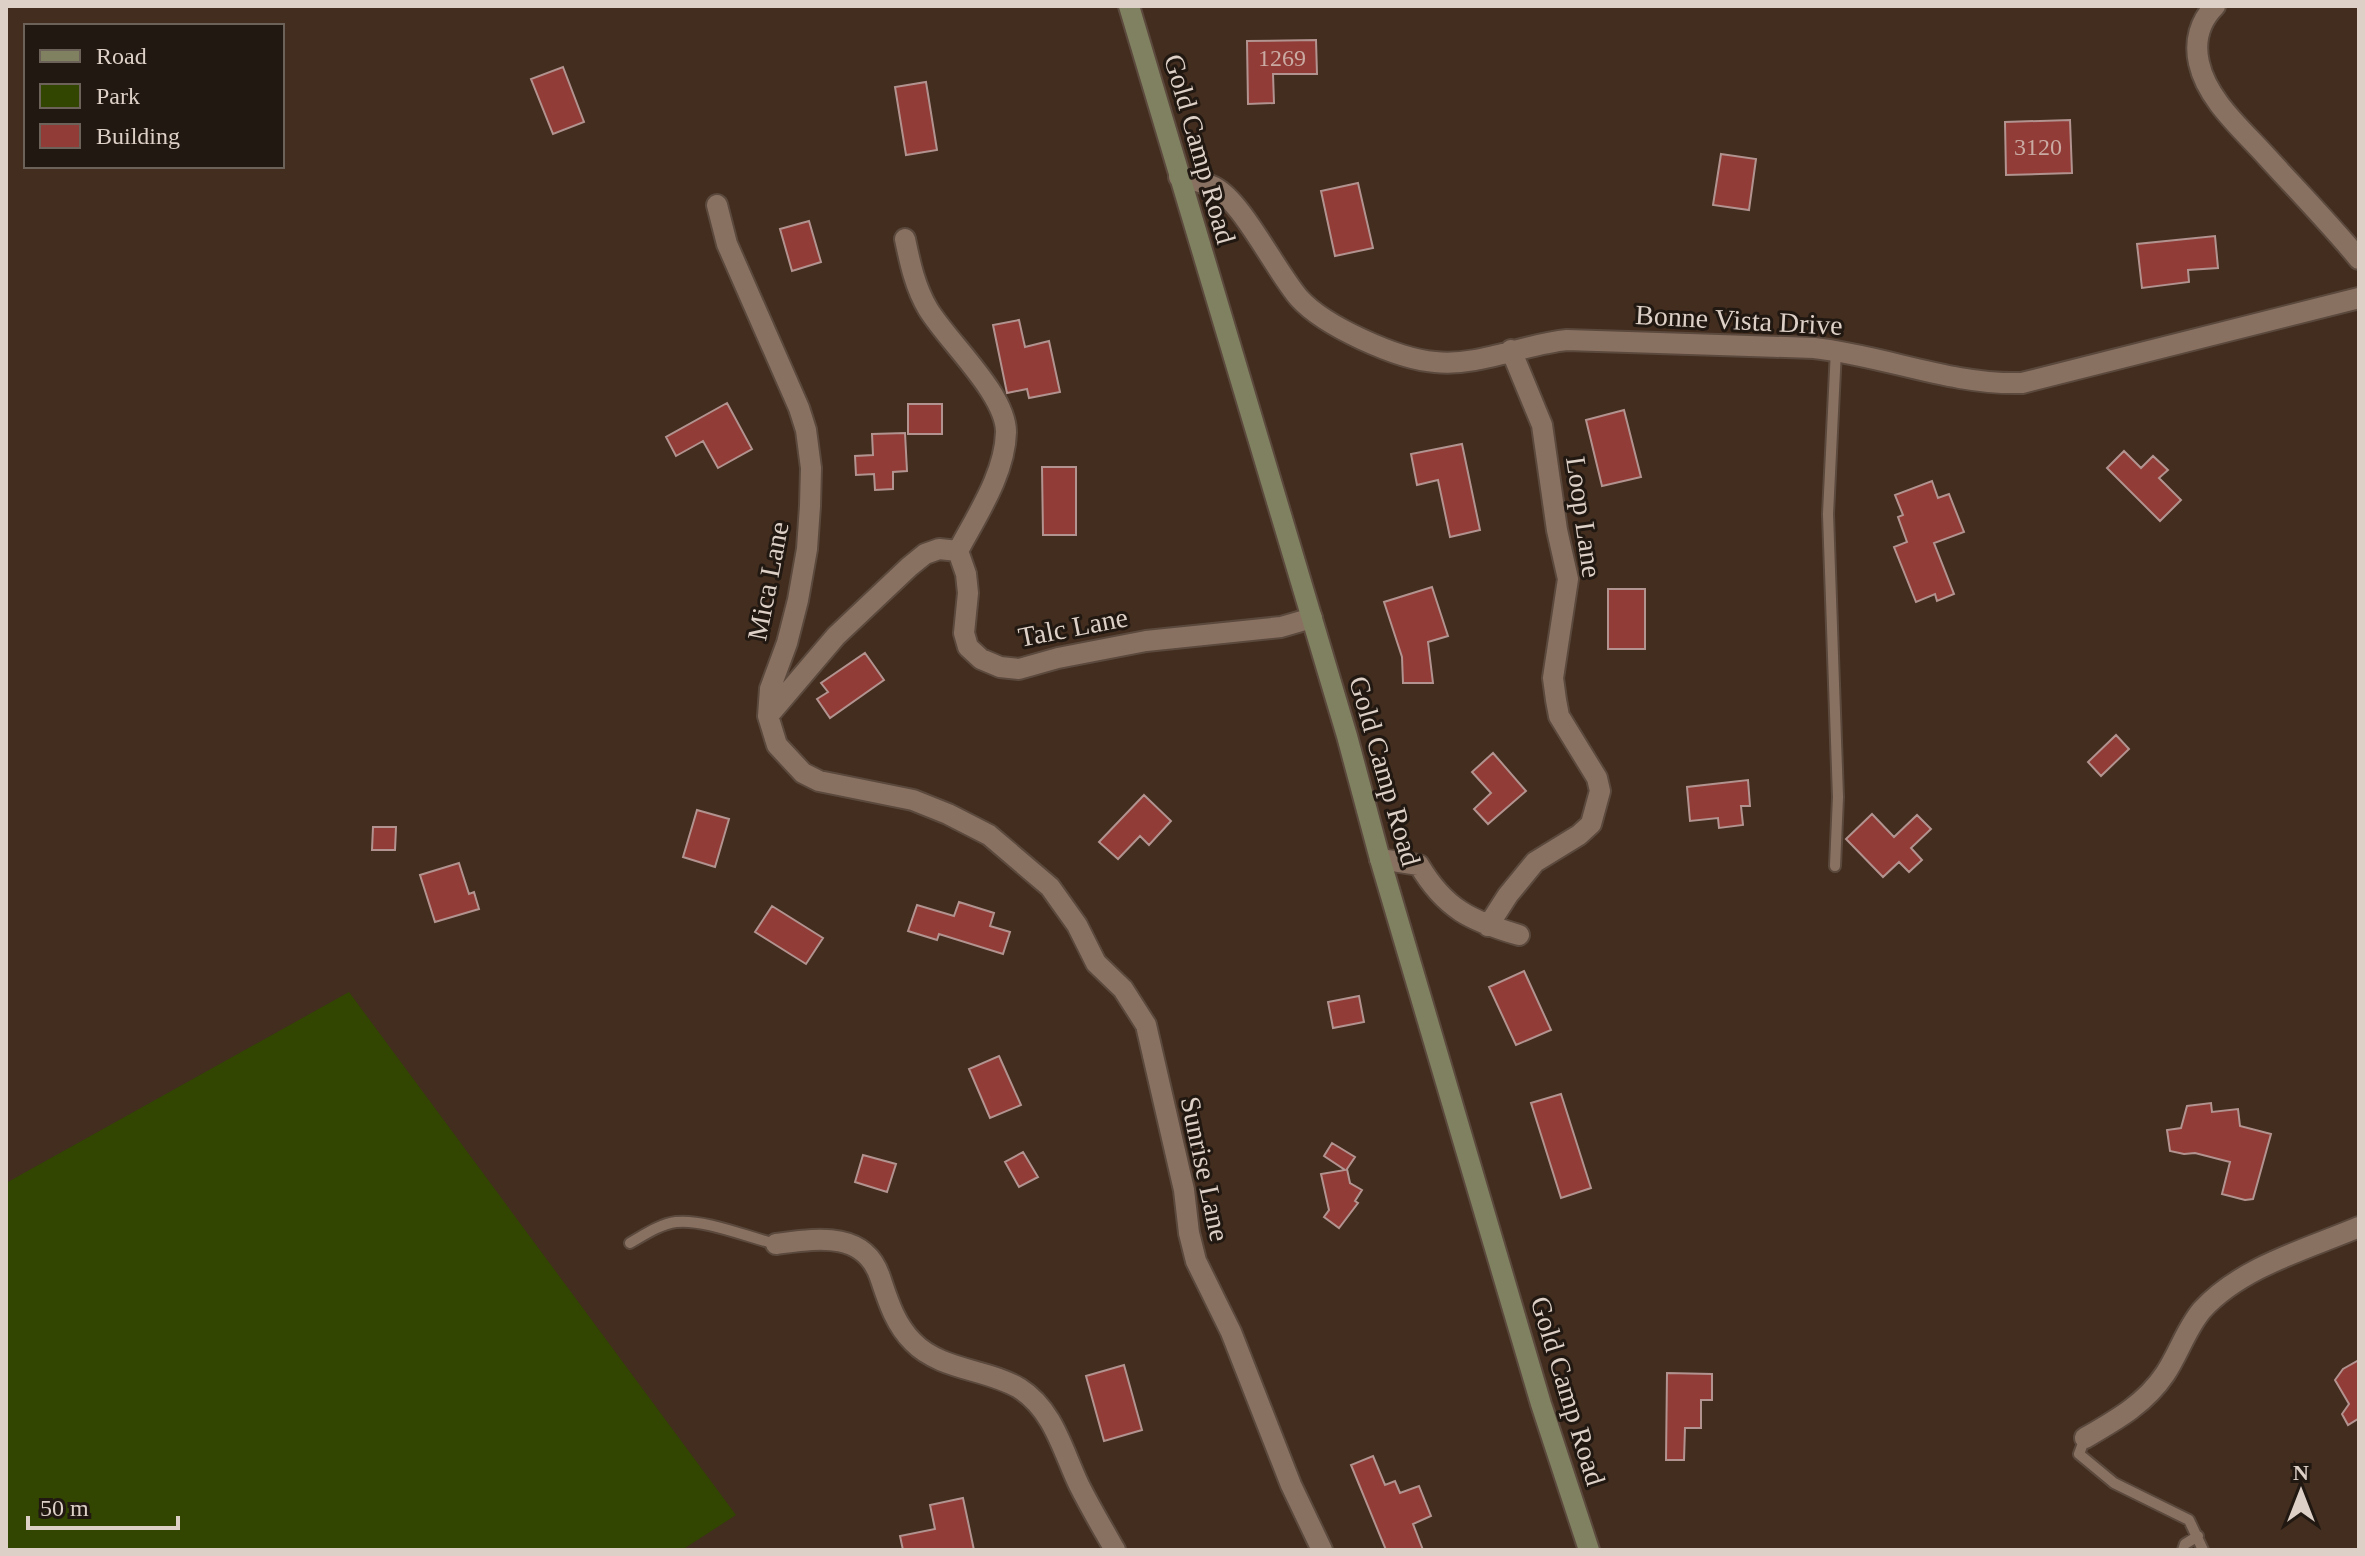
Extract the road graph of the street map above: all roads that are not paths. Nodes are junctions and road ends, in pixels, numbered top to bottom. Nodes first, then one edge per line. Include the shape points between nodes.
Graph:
1 (1129, 6) edge
2 (2215, 6) edge
3 (1179, 177) junction
4 (717, 205) dead end
5 (905, 239) dead end
6 (2359, 259) edge
7 (2359, 298) edge
8 (1511, 350) junction
9 (1836, 350) junction
10 (958, 551) junction
11 (1312, 618) junction
12 (768, 716) junction
13 (1380, 859) junction
14 (1835, 866) dead end
15 (1488, 926) junction
16 (1519, 935) dead end
17 (2359, 1227) edge
18 (630, 1243) dead end
19 (776, 1244) joint
20 (2085, 1438) joint
21 (2198, 1536) junction
22 (1115, 1550) edge
23 (1322, 1550) edge
24 (1589, 1550) edge
25 (2183, 1550) edge
26 (2203, 1550) edge

1 - 3 street, Gold Camp Road
2 - 6 street via 2199,34 2204,79 2232,119
3 - 8 street, Bonne Vista Drive via 1225,194 1302,301 1362,338 1396,355 1439,363
3 - 11 street, Gold Camp Road
4 - 12 street, Mica Lane via 727,244 799,408 811,468 807,549 791,629 770,689
5 - 10 street via 929,310 1003,412 1003,453
7 - 9 street, Bonne Vista Drive via 2022,383 1970,382
8 - 9 street, Bonne Vista Drive via 1567,340
8 - 15 street, Loop Lane via 1542,425 1568,579 1553,678 1559,716 1600,791 1591,824 1535,862
9 - 14 lane via 1828,514 1838,797
10 - 11 street, Talc Lane via 968,593 968,647 1000,667 1019,669 1146,641 1270,629
10 - 12 street via 939,549 909,567 836,636
11 - 13 street, Gold Camp Road
12 - 23 street, Sunrise Lane via 777,745 803,773 843,787 913,800 989,835 1050,887 1096,963 1123,989 1146,1025 1196,1261
13 - 15 street via 1419,865 1444,900
13 - 24 street, Gold Camp Road
15 - 16 street
17 - 20 street via 2224,1291 2203,1309 2166,1373 2140,1404
18 - 19 lane via 677,1222
19 - 22 street via 806,1240 857,1245 870,1256 900,1326 914,1344 929,1355 1020,1389 1064,1444
20 - 21 lane via 2079,1454 2114,1483 2189,1520
21 - 25 lane
21 - 26 lane

